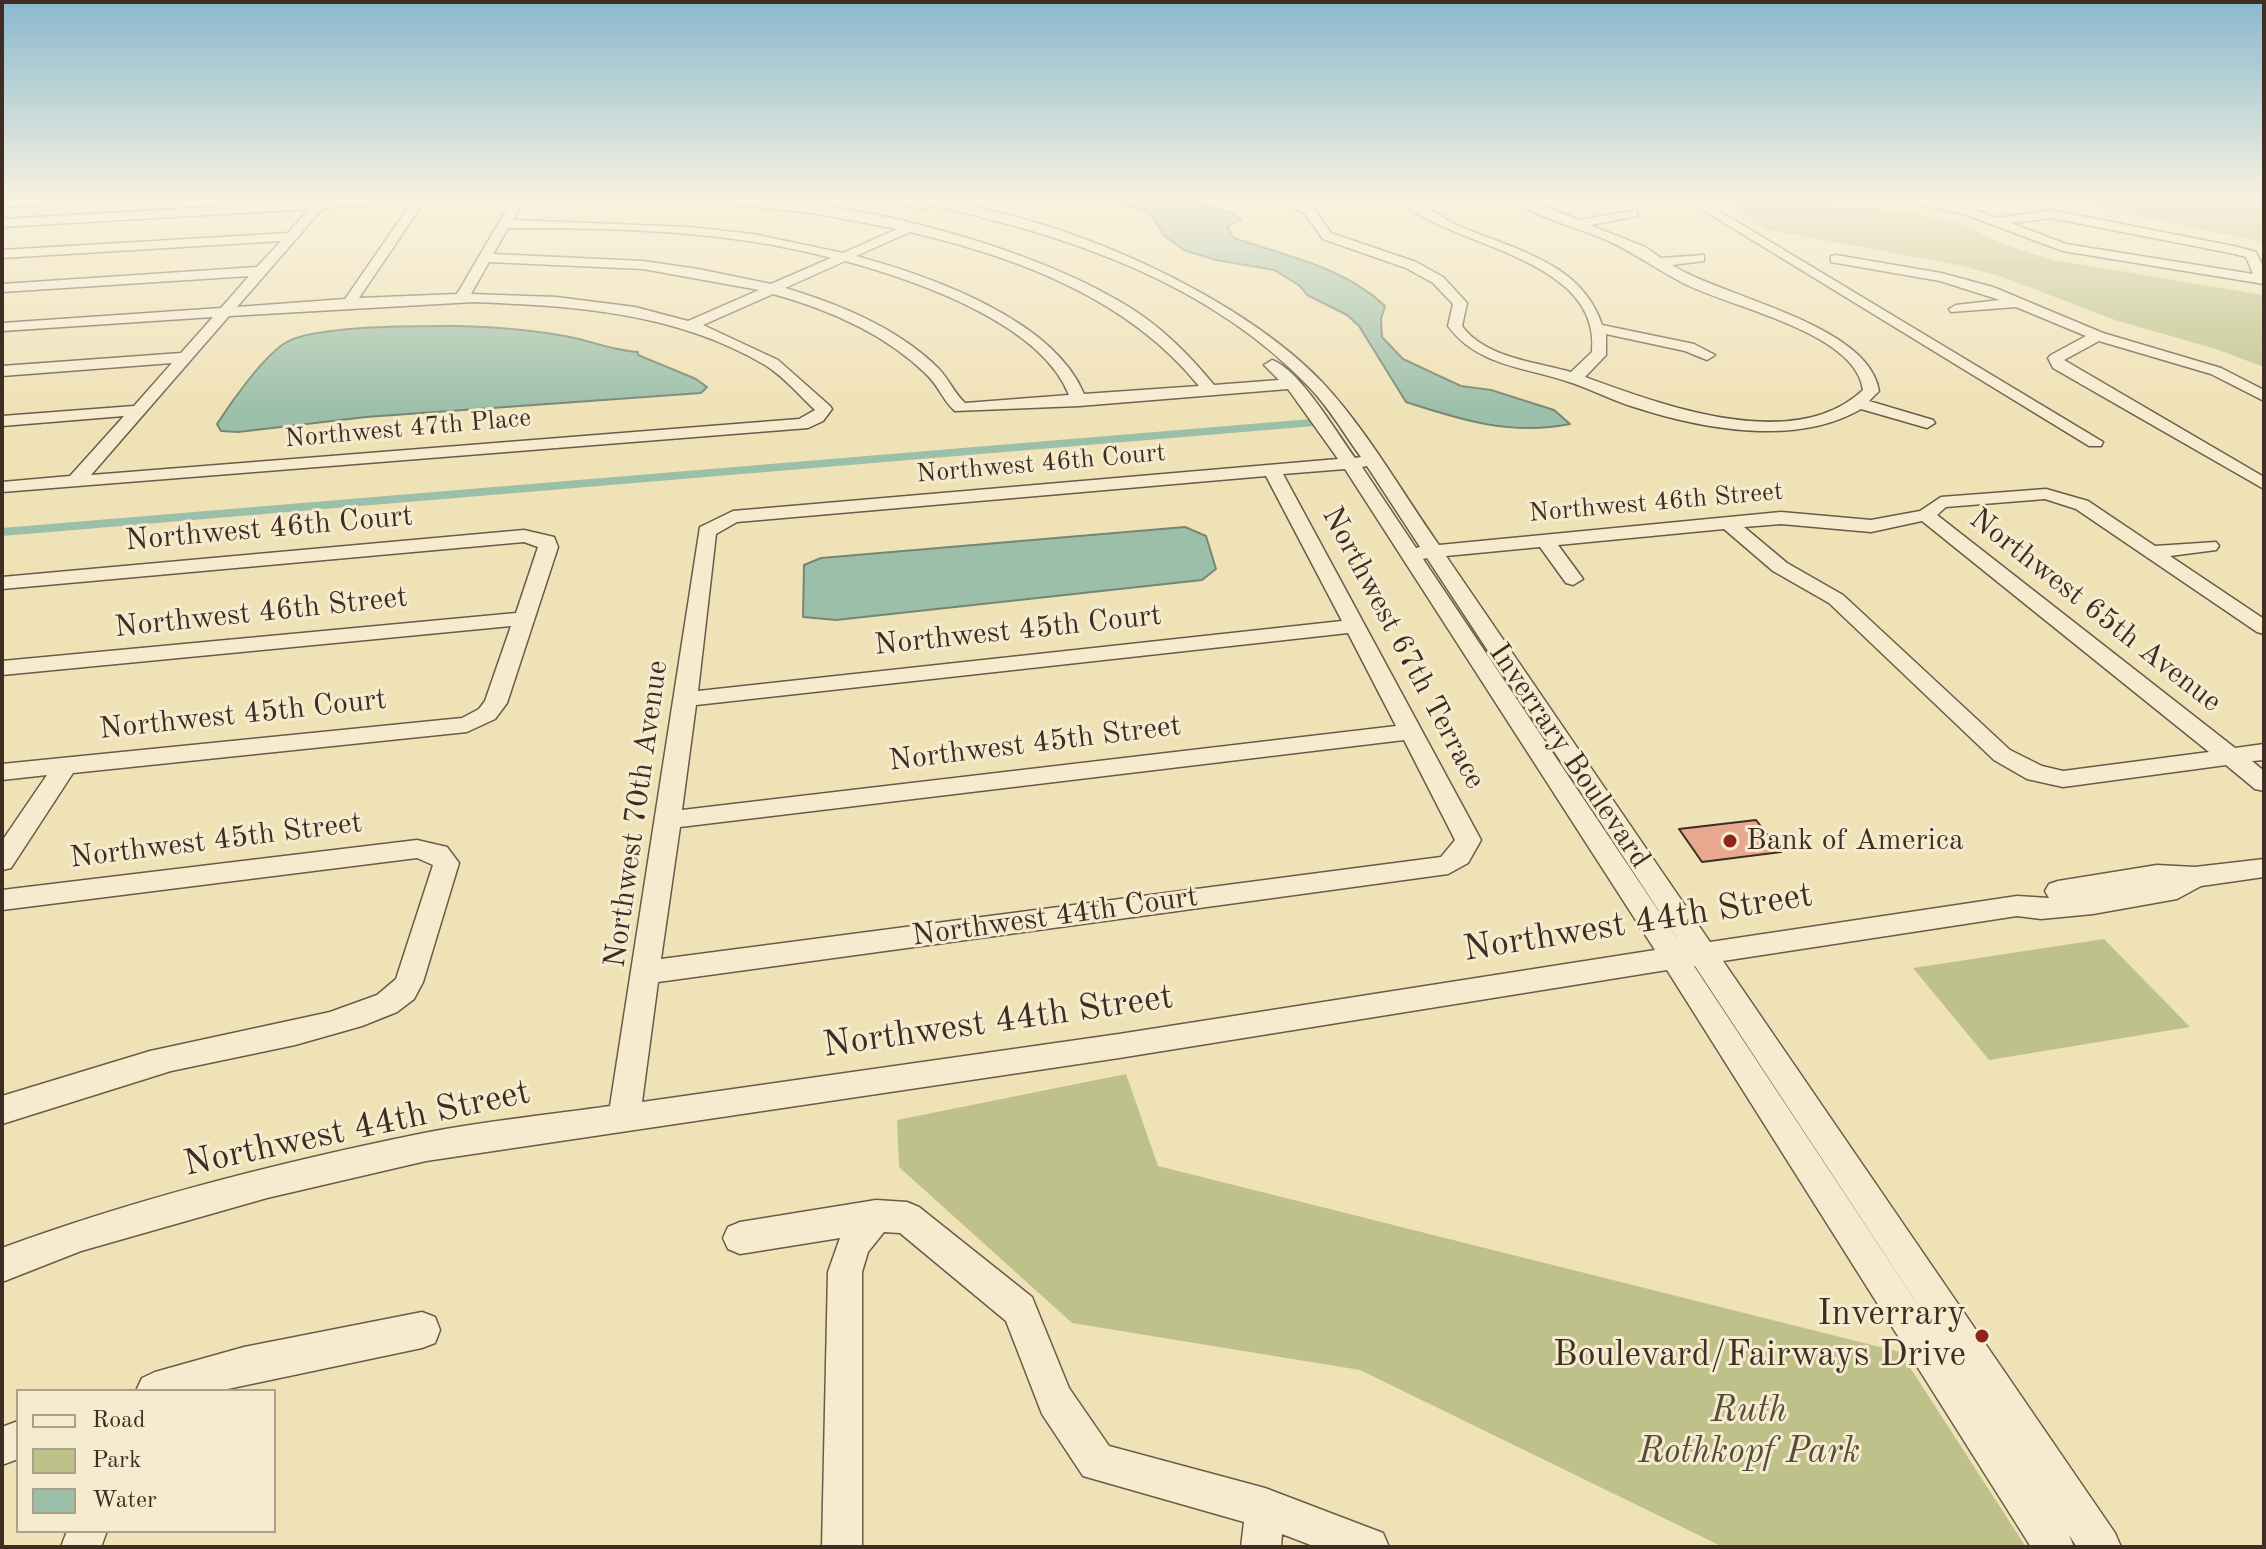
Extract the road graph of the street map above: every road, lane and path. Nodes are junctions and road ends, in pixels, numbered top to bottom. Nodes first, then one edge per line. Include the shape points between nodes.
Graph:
1 (372, 269) edge
2 (478, 269) edge
3 (668, 269) edge
4 (816, 269) edge
5 (881, 269) edge
6 (1040, 269) edge
7 (1125, 269) edge
8 (1146, 269) edge
9 (1419, 269) edge
10 (1546, 269) edge
11 (1670, 269) edge
12 (1808, 269) edge
13 (1896, 269) edge
14 (2198, 269) edge
15 (261, 271) joint
16 (2263, 280) edge
17 (2, 288) edge
18 (770, 289) junction
19 (463, 296) junction
20 (349, 303) junction
21 (2015, 303) junction
22 (1956, 309) dead end
23 (225, 312) junction
24 (691, 325) junction
25 (2, 327) edge
26 (1598, 328) junction
27 (2098, 336) junction
28 (1707, 355) dead end
29 (185, 357) junction
30 (2, 371) edge
31 (1574, 378) junction
32 (1292, 384) junction
33 (1212, 392) junction
34 (2264, 396) edge
35 (1079, 401) junction
36 (1857, 403) junction
37 (139, 410) junction
38 (2, 421) edge
39 (1927, 423) dead end
40 (2095, 442) dead end
41 (1372, 461) junction
42 (1350, 463) junction
43 (1272, 470) junction
44 (75, 482) junction
45 (2264, 484) edge
46 (2, 487) edge
47 (1926, 515) junction
48 (1728, 523) junction
49 (716, 524) joint
50 (1545, 541) junction
51 (2209, 546) dead end
52 (2151, 552) junction
53 (1420, 553) junction
54 (1573, 579) dead end
55 (2, 583) edge
56 (525, 618) junction
57 (1356, 626) junction
58 (2264, 628) edge
59 (2, 668) edge
60 (686, 699) junction
61 (1411, 732) junction
62 (2264, 752) edge
63 (2230, 757) junction
64 (66, 765) junction
65 (2, 772) edge
66 (2264, 783) edge
67 (668, 820) junction
68 (1459, 856) joint
69 (2, 861) edge
70 (2264, 868) edge
71 (2, 900) edge
72 (1687, 955) junction
73 (647, 972) junction
74 (2, 1110) edge
75 (624, 1117) junction
76 (876, 1216) junction
77 (740, 1238) dead end
78 (2, 1265) edge
79 (422, 1330) dead end
80 (162, 1389) edge
81 (1265, 1508) junction
82 (842, 1547) edge
83 (1261, 1547) edge
84 (1369, 1547) edge
85 (2054, 1547) edge
86 (2101, 1547) edge

1 - 20 street
2 - 19 street
3 - 18 street
4 - 18 street
5 - 35 street via 924,282 1012,326 1046,350 1068,375
6 - 33 street via 1149,327
7 - 32 street, Inverrary Boulevard via 1209,312
8 - 41 street, Inverrary Boulevard via 1218,308 1279,350 1316,385
9 - 31 street via 1460,303 1455,326 1466,341
10 - 26 street via 1578,295
11 - 36 street via 1840,345 1869,376 1871,391
12 - 40 street
13 - 21 street via 1988,290
14 - 16 street
15 - 17 street
15 - 23 street
18 - 24 street
18 - 35 street via 847,317 897,343 943,380 952,402 961,408
19 - 20 street
19 - 24 street via 573,303
20 - 23 street
21 - 22 street
21 - 27 street
23 - 25 street
23 - 29 street
24 - 44 street, Northwest 47th Place via 791,374 824,409 802,424
26 - 28 street
26 - 31 street via 1598,357
27 - 34 street via 2216,371
27 - 45 street via 2056,358 2058,365
29 - 30 street
29 - 37 street
31 - 36 street via 1648,406 1734,423 1802,422 1830,417
32 - 33 street
32 - 42 street, Inverrary Boulevard
33 - 35 street
36 - 39 street
37 - 38 street
37 - 44 street
41 - 42 street, Northwest 46th Court
41 - 53 street, Inverrary Boulevard
42 - 43 street, Northwest 46th Court
42 - 53 street, Inverrary Boulevard
43 - 49 street, Northwest 46th Court via 733,517
43 - 57 street, Northwest 67th Terrace
44 - 46 street, Northwest 47th Place
47 - 48 street, Northwest 46th Street via 1871,526 1781,518
47 - 52 street, Northwest 46th Street via 1941,502 2046,494 2082,505
47 - 63 street, Northwest 65th Avenue
48 - 50 street, Northwest 46th Street
48 - 63 street via 1780,567 1836,599 2002,755 2035,773 2063,779
49 - 60 street, Northwest 70th Avenue via 707,531
50 - 53 street, Northwest 46th Street
50 - 54 street
51 - 52 street
52 - 58 street
53 - 72 street, Inverrary Boulevard
55 - 56 street, Northwest 46th Court via 524,536 541,538 548,547
56 - 59 street, Northwest 46th Street
56 - 64 street, Northwest 45th Court via 496,703 467,725
57 - 60 street, Northwest 45th Court
57 - 61 street, Northwest 67th Terrace
60 - 67 street, Northwest 70th Avenue
61 - 67 street, Northwest 45th Street
61 - 68 street, Northwest 67th Terrace via 1468,840
62 - 63 street
63 - 66 street, Northwest 65th Avenue
64 - 65 street, Northwest 45th Court
64 - 69 street
67 - 73 street, Northwest 70th Avenue
68 - 73 street, Northwest 44th Court via 1448,865
70 - 72 street, Northwest 44th Street via 2195,877 2177,889 2093,904 2017,906
71 - 74 street, Northwest 45th Street via 417,849 438,854 446,863 405,989 391,1001 353,1018 173,1058
72 - 75 street, Northwest 44th Street via 1119,1046
72 - 85 street, Inverrary Boulevard
72 - 86 street, Inverrary Boulevard
73 - 75 street, Northwest 70th Avenue
75 - 78 street, Northwest 44th Street via 426,1147 267,1183 81,1235
76 - 77 street
76 - 81 street via 907,1218 1019,1309 1055,1401 1097,1462
76 - 82 street via 854,1244 845,1272
79 - 80 street via 244,1365
81 - 83 street
81 - 84 street

